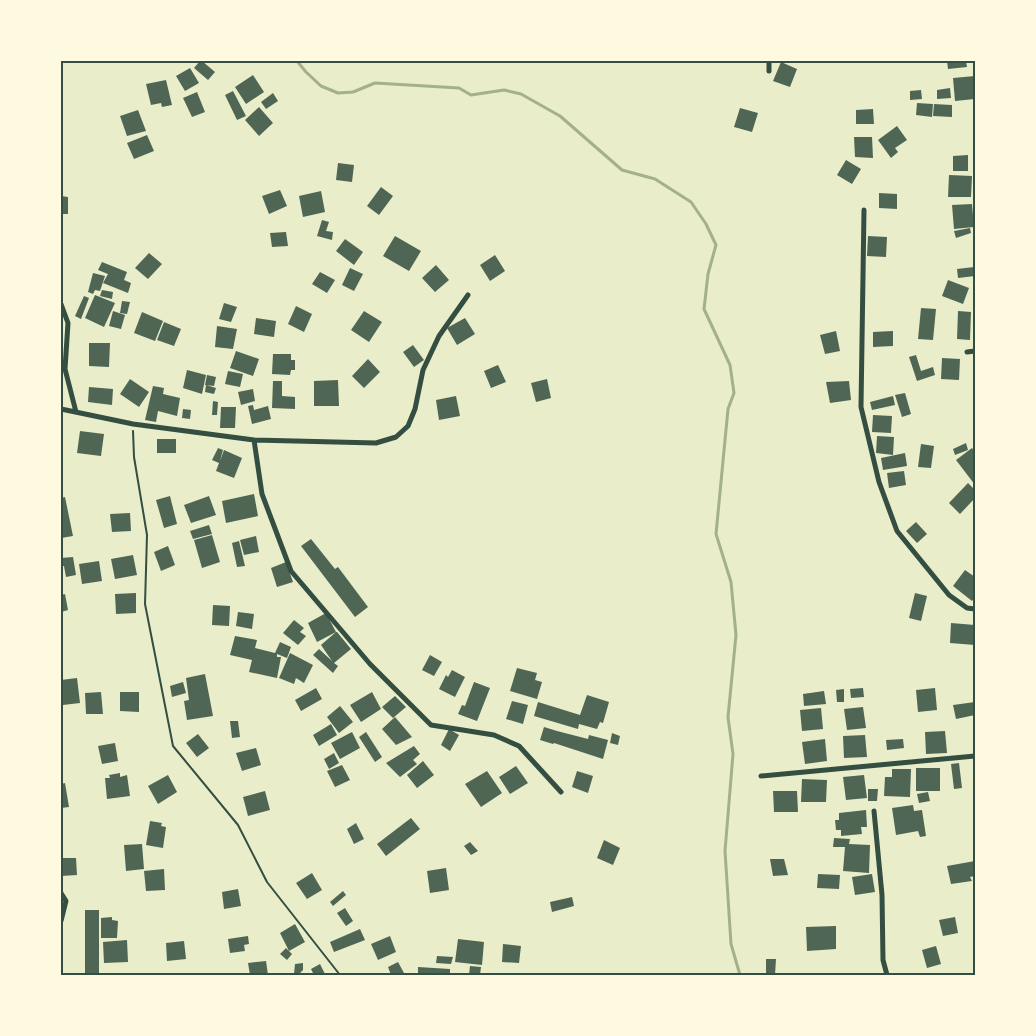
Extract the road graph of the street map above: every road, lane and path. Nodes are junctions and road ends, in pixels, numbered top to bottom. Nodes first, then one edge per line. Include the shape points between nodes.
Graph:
1 (769, 61) edge
2 (769, 72) dead end
3 (864, 210) dead end
4 (468, 295) dead end
5 (61, 304) edge
6 (975, 351) edge
7 (966, 352) dead end
8 (61, 409) edge
9 (76, 412) junction
10 (133, 424) junction
11 (254, 440) junction
12 (975, 609) edge
13 (975, 756) edge
14 (761, 776) dead end
15 (561, 792) dead end
16 (874, 811) dead end
17 (61, 893) edge
18 (61, 921) edge
19 (340, 975) edge
20 (887, 975) edge

1 - 2 street
3 - 12 street via 861,407 879,482 897,531 948,595 967,608
4 - 11 street via 439,336 423,370 408,426 396,437 376,443
5 - 9 street via 68,323 65,369
6 - 7 street
8 - 9 street
9 - 10 street
10 - 11 street
10 - 19 path via 134,457 147,535 146,604 173,746 238,825 267,882
11 - 15 street via 262,494 291,571 370,664 431,725 494,735 519,746
13 - 14 street
16 - 20 street via 882,895 883,960
17 - 18 street via 66,901

